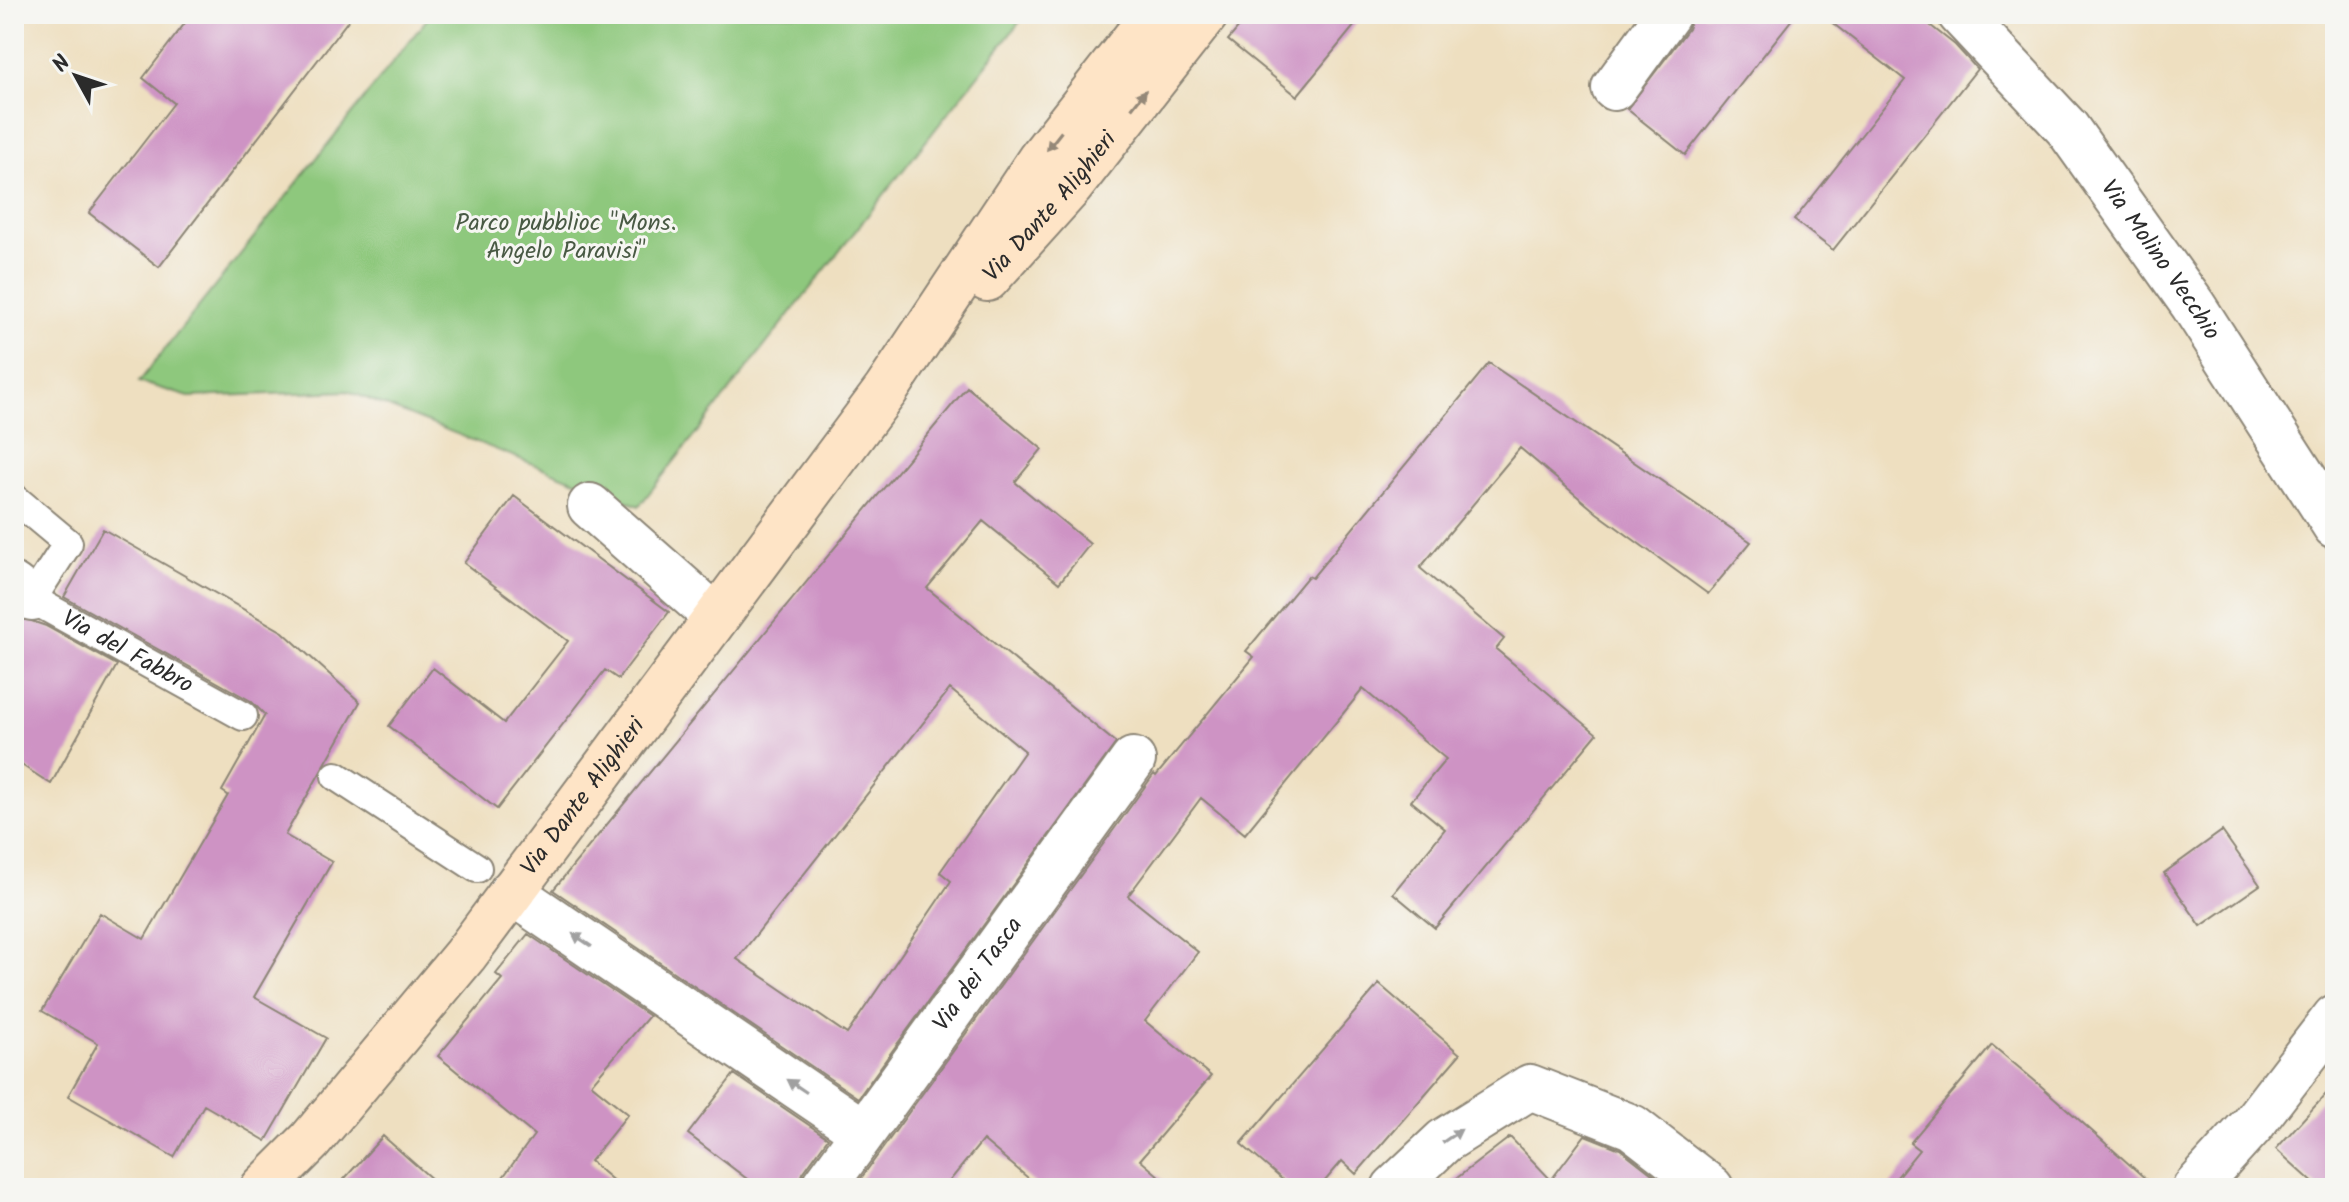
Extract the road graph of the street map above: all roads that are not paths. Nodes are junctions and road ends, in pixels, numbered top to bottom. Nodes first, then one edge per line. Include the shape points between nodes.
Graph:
1 (1154, 14) edge
2 (1206, 14) edge
3 (1668, 14) edge
4 (1960, 14) edge
5 (1614, 88) dead end
6 (886, 390) junction
7 (14, 498) edge
8 (590, 506) dead end
9 (2335, 526) edge
10 (23, 592) edge
11 (716, 617) junction
12 (243, 716) dead end
13 (1133, 760) dead end
14 (336, 776) dead end
15 (494, 880) junction
16 (2335, 1017) edge
17 (861, 1130) junction
18 (263, 1188) edge
19 (823, 1188) edge
20 (1394, 1188) edge
21 (1711, 1188) edge
22 (2195, 1188) edge

1 -> 6 main road, Via Dante Alighieri via 1040,159
6 -> 2 main road, Via Dante Alighieri via 1071,186
3 - 5 street
4 - 9 street, Via Molino Vecchio via 2067,128 2193,305
6 - 11 main road, Via Dante Alighieri
7 - 10 lane via 68,543
8 - 11 street
10 - 12 lane, Via del Fabbro
11 - 15 main road, Via Dante Alighieri
13 - 17 street, Via dei Tasca
14 - 15 lane
17 -> 15 street
15 - 18 main road, Via Dante Alighieri via 465,955 310,1141
16 - 22 street via 2252,1125
17 - 19 street, Via dei Tasca
20 -> 21 street via 1444,1141 1530,1087 1632,1127

